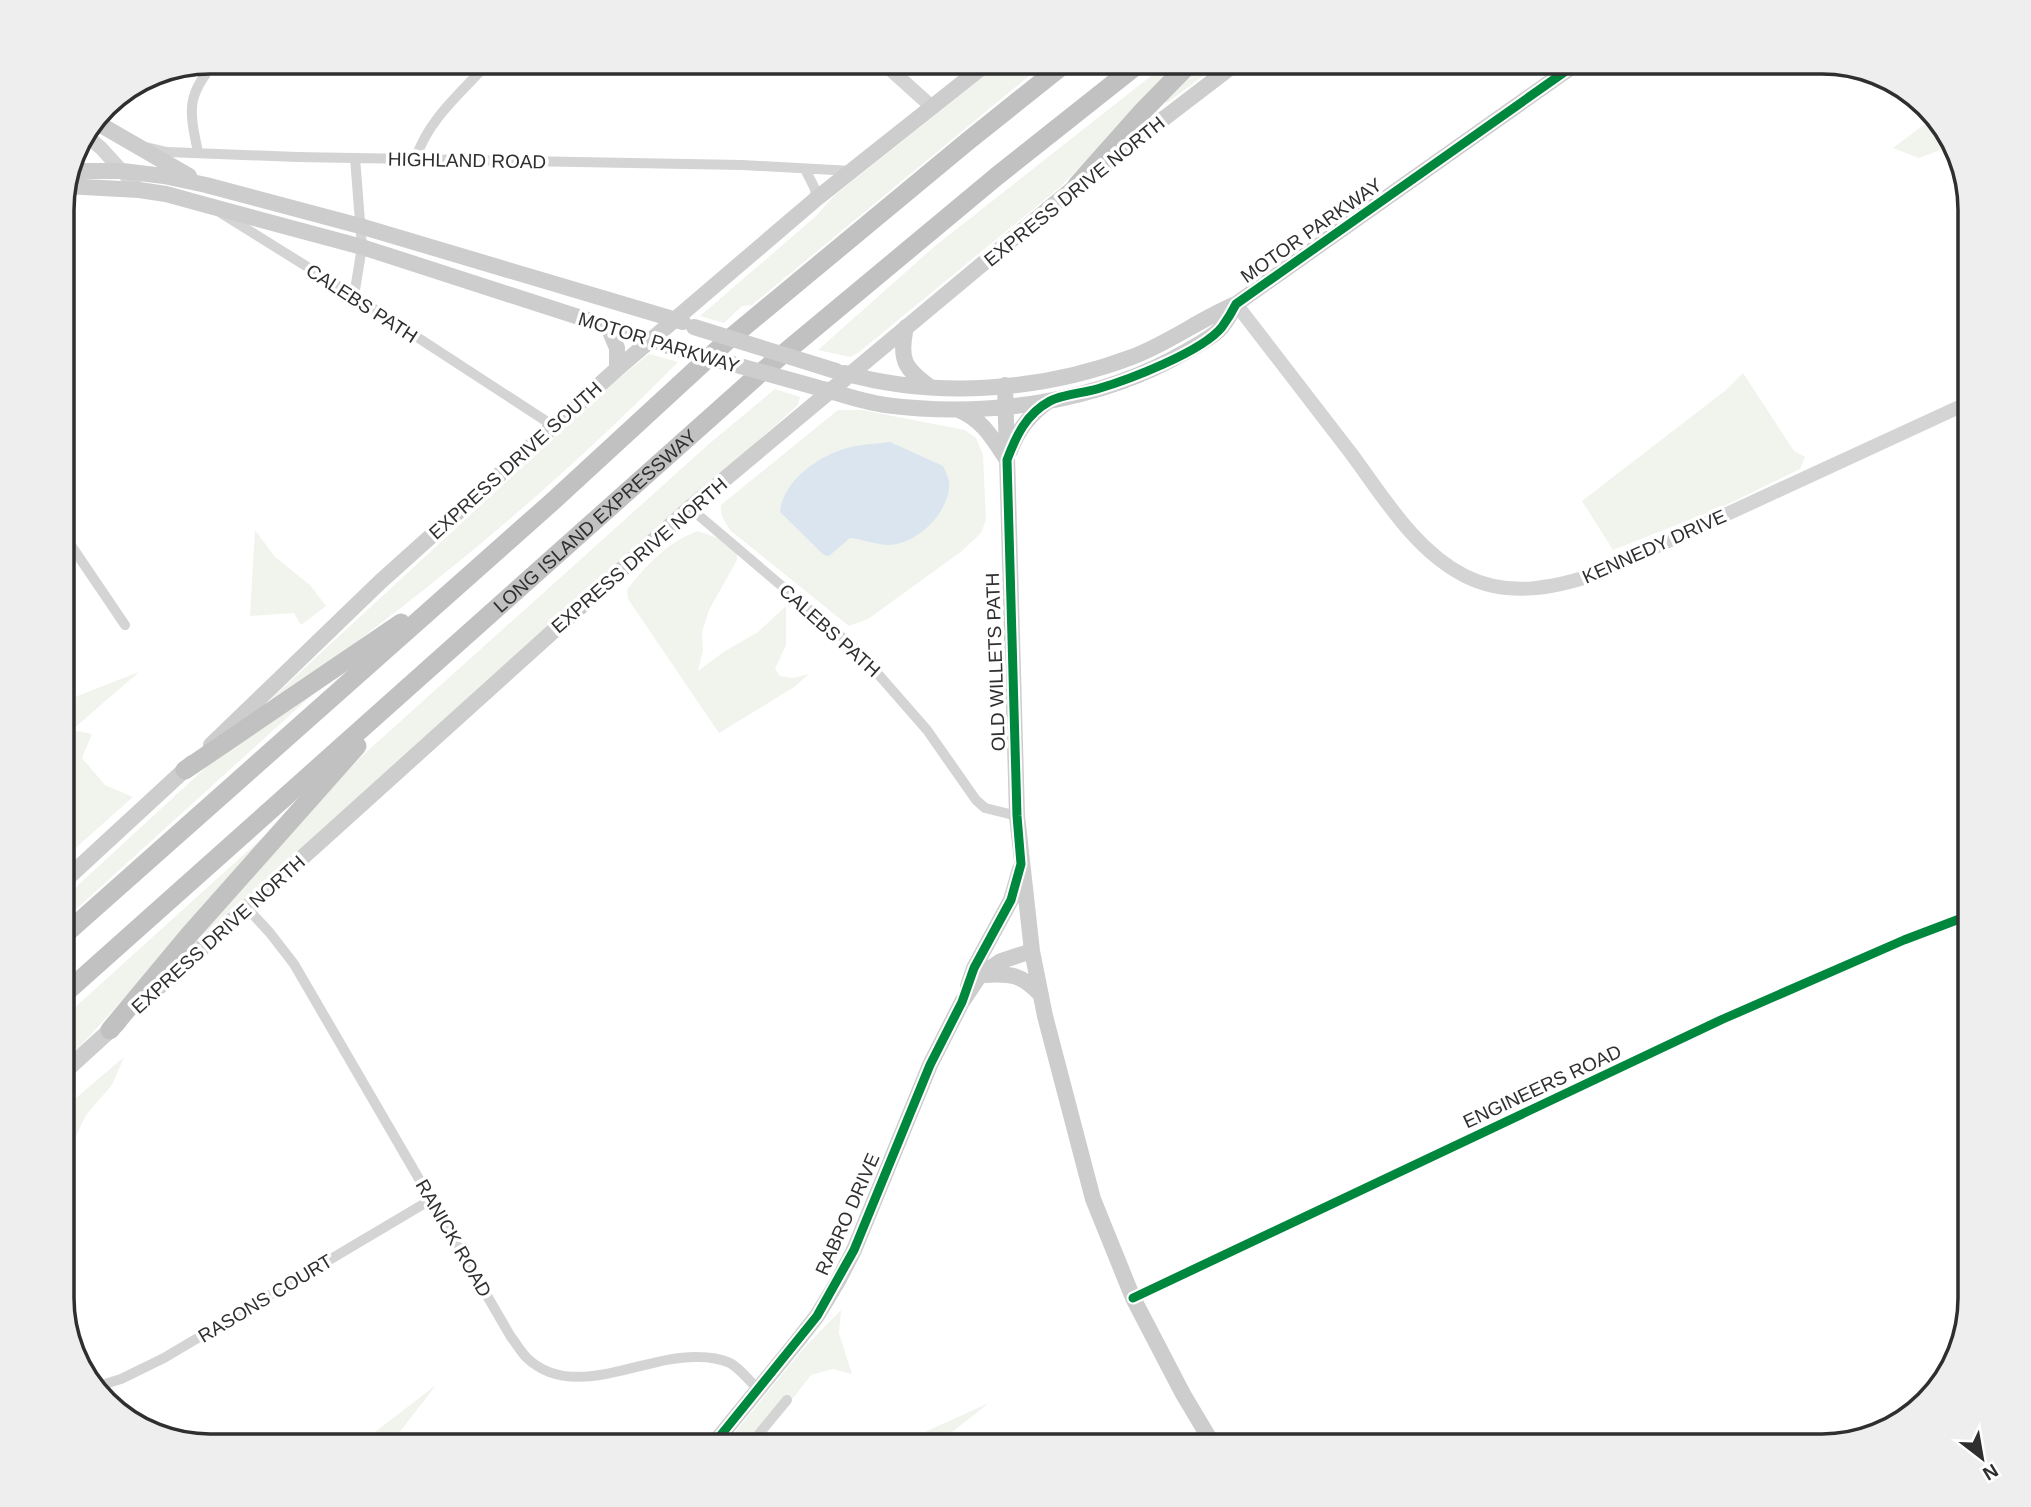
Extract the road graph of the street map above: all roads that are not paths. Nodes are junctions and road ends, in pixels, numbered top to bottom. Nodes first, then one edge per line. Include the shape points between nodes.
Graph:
1 (207, 74) edge
2 (478, 74) edge
3 (895, 74) edge
4 (974, 74) edge
5 (1052, 74) edge
6 (1126, 74) edge
7 (1179, 74) edge
8 (1222, 74) edge
9 (1562, 74) edge
10 (932, 107) junction
11 (103, 126) edge
12 (92, 141) edge
13 (130, 143) junction
14 (198, 152) junction
15 (416, 158) junction
16 (355, 159) junction
17 (805, 169) junction
18 (79, 171) edge
19 (122, 171) junction
20 (852, 171) junction
21 (206, 185) junction
22 (1077, 185) junction
23 (76, 187) edge
24 (139, 190) junction
25 (816, 199) junction
26 (206, 205) junction
27 (360, 226) junction
28 (362, 247) junction
29 (354, 296) junction
30 (1236, 304) junction
31 (677, 318) junction
32 (608, 327) junction
33 (906, 327) junction
34 (651, 341) junction
35 (617, 369) junction
36 (842, 372) junction
37 (1005, 386) junction
38 (930, 387) junction
39 (824, 389) junction
40 (1053, 399) junction
41 (1006, 406) junction
42 (1958, 408) edge
43 (957, 409) junction
44 (552, 425) junction
45 (1007, 460) junction
46 (690, 508) junction
47 (74, 550) edge
48 (511, 593) junction
49 (439, 602) junction
50 (124, 625) dead end
51 (185, 770) junction
52 (1017, 816) junction
53 (1021, 864) junction
54 (74, 872) edge
55 (247, 909) junction
56 (1958, 920) edge
57 (74, 926) edge
58 (1032, 951) junction
59 (980, 975) junction
60 (74, 985) edge
61 (1041, 996) junction
62 (962, 1002) junction
63 (110, 1030) junction
64 (74, 1063) edge
65 (432, 1199) junction
66 (1133, 1298) junction
67 (105, 1384) edge
68 (758, 1389) junction
69 (787, 1400) dead end
70 (722, 1434) edge
71 (759, 1434) edge
72 (1207, 1434) edge

1 - 14 street via 191,98
2 - 15 street via 432,124
3 - 10 street
4 - 10 main road, EXPRESS DRIVE SOUTH
5 - 49 highway via 738,332
6 - 48 highway, LONG ISLAND EXPRESSWAY via 758,374
7 - 22 highway
8 - 22 main road, EXPRESS DRIVE NORTH
9 - 30 main road, MOTOR PARKWAY
10 - 20 main road, EXPRESS DRIVE SOUTH
11 - 13 main road
12 - 19 street
13 - 14 street, HIGHLAND ROAD via 167,152
13 - 21 main road
14 - 16 street, HIGHLAND ROAD
15 - 16 street, HIGHLAND ROAD
15 - 17 street, HIGHLAND ROAD
16 - 27 street
17 - 20 street, HIGHLAND ROAD
17 - 25 street
18 - 19 main road, MOTOR PARKWAY
19 - 21 main road, MOTOR PARKWAY
19 - 24 street
20 - 25 main road, EXPRESS DRIVE SOUTH
21 - 27 main road, MOTOR PARKWAY
22 - 33 main road, EXPRESS DRIVE NORTH
23 - 24 main road, MOTOR PARKWAY
24 - 26 main road, MOTOR PARKWAY
25 - 31 main road, EXPRESS DRIVE SOUTH
26 - 28 main road, MOTOR PARKWAY
26 - 29 street, CALEBS PATH
27 - 28 street
27 - 31 main road, MOTOR PARKWAY
28 - 29 street
28 - 32 main road, MOTOR PARKWAY
29 - 44 street, CALEBS PATH
30 - 37 main road, MOTOR PARKWAY via 1132,357 1092,370
30 - 40 main road, MOTOR PARKWAY via 1220,329 1164,364 1116,383
30 - 42 street, KENNEDY DRIVE via 1423,546 1466,576 1517,589 1543,589 1599,573
31 - 34 main road, EXPRESS DRIVE SOUTH
31 - 36 main road, MOTOR PARKWAY, bridge
32 - 34 main road, MOTOR PARKWAY
32 - 35 main road via 617,348
33 - 36 main road, EXPRESS DRIVE NORTH
33 - 38 main road via 902,356 912,373
34 - 35 main road, EXPRESS DRIVE SOUTH
34 - 39 main road, MOTOR PARKWAY, bridge
35 - 44 main road, EXPRESS DRIVE SOUTH
36 - 38 main road, MOTOR PARKWAY via 906,387
36 - 39 main road, EXPRESS DRIVE NORTH
37 - 38 main road, MOTOR PARKWAY
37 - 41 main road, OLD WILLETS PATH
39 - 43 main road, MOTOR PARKWAY via 883,405
39 - 46 main road, EXPRESS DRIVE NORTH
40 - 41 main road, MOTOR PARKWAY
40 - 45 main road via 1017,433
41 - 43 main road, MOTOR PARKWAY
41 - 45 main road, OLD WILLETS PATH
43 - 45 main road via 987,429
44 - 51 main road, EXPRESS DRIVE SOUTH
45 - 52 main road, OLD WILLETS PATH
46 - 52 street, CALEBS PATH via 859,652 927,730 976,800
46 - 55 main road, EXPRESS DRIVE NORTH
47 - 50 street
48 - 60 highway, LONG ISLAND EXPRESSWAY
48 - 63 highway via 345,758
49 - 51 highway via 345,659
49 - 57 highway
51 - 54 main road, EXPRESS DRIVE SOUTH
52 - 53 main road, OLD WILLETS PATH
53 - 58 main road, OLD WILLETS PATH
53 - 62 main road via 1011,900 974,968
55 - 63 main road, EXPRESS DRIVE NORTH
55 - 65 street, RANICK ROAD via 294,964
56 - 66 street, ENGINEERS ROAD via 1723,1019
58 - 59 main road, RABRO DRIVE via 1001,961
58 - 61 main road, OLD WILLETS PATH
59 - 61 main road via 1018,976
59 - 62 main road, RABRO DRIVE
61 - 66 main road, OLD WILLETS PATH via 1093,1199
62 - 68 main road, RABRO DRIVE via 930,1065 838,1281 817,1316
63 - 64 main road, EXPRESS DRIVE NORTH
65 - 67 street, RASONS COURT via 164,1358
65 - 68 street, RANICK ROAD via 511,1337 527,1358 543,1369 563,1377 583,1377 681,1356 707,1357 730,1363
66 - 72 main road, OLD WILLETS PATH
68 - 70 main road, RABRO DRIVE
69 - 71 street

